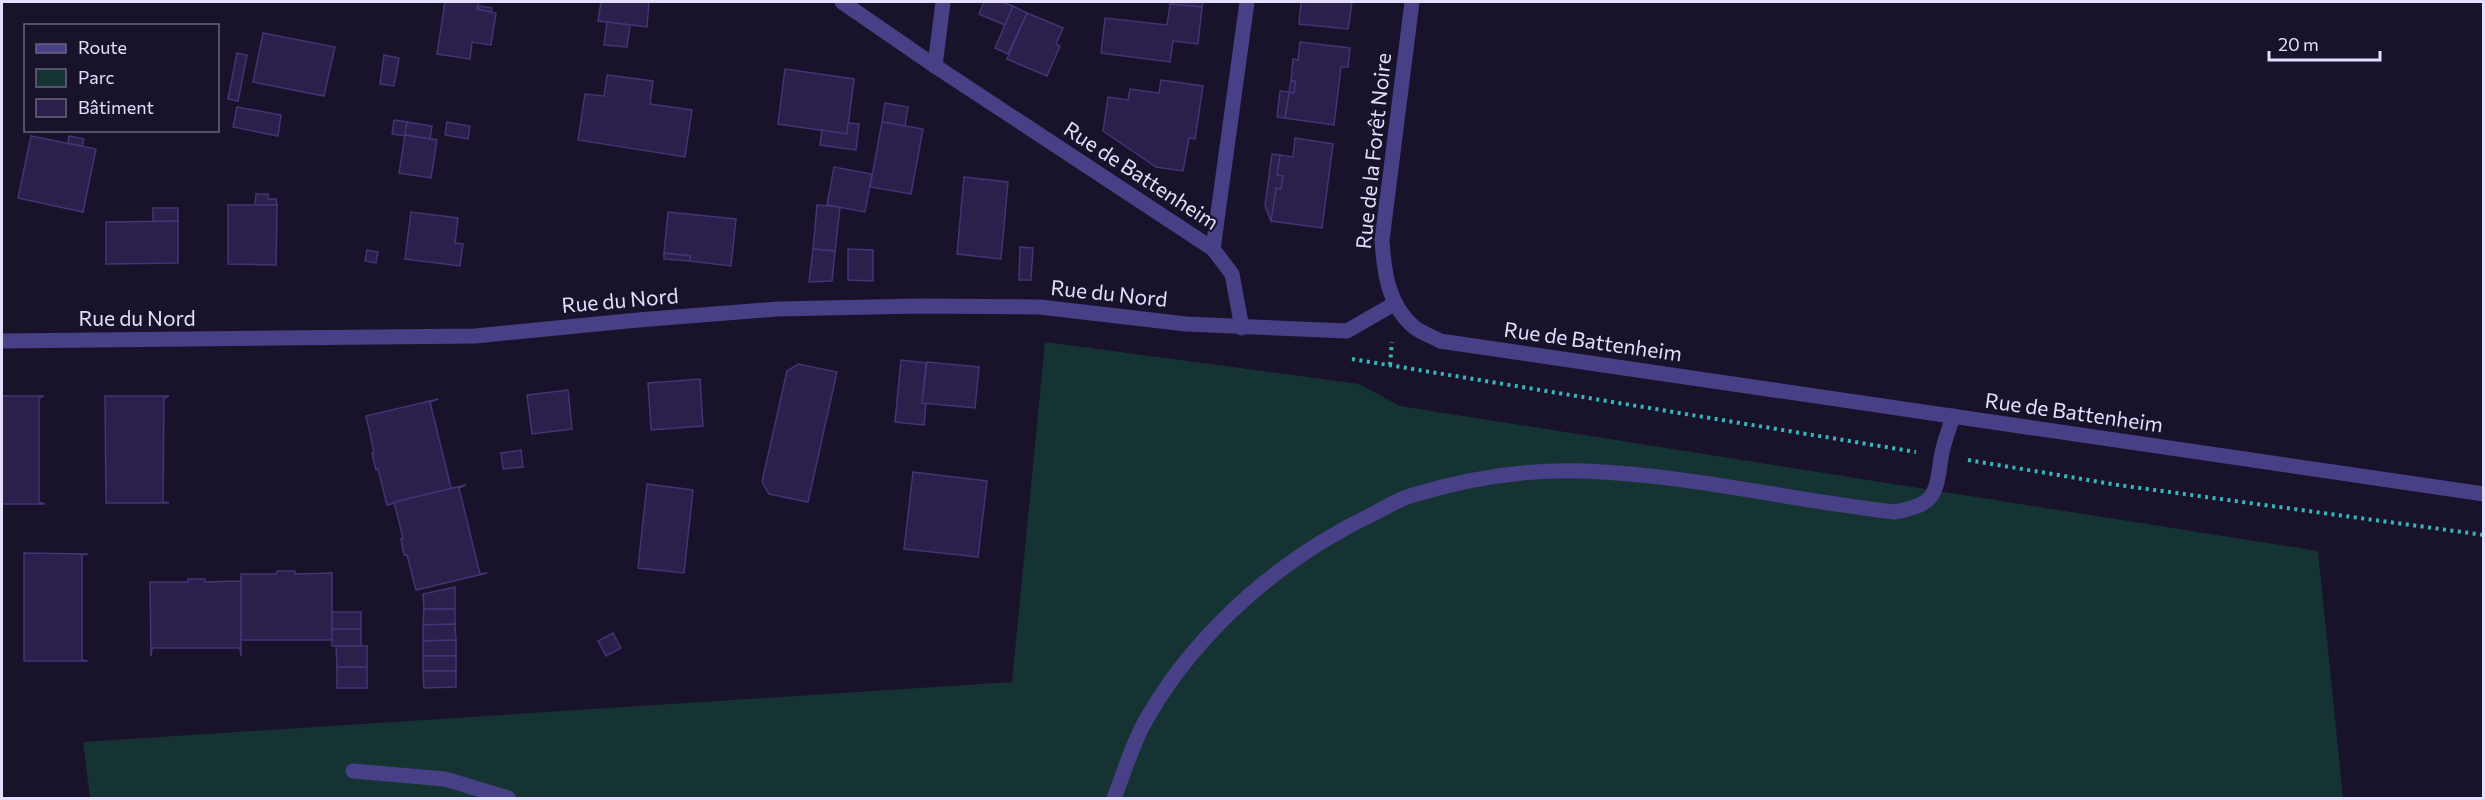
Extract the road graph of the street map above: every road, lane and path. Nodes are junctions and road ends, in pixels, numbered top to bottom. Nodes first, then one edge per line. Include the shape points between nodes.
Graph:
1 (842, 2) edge
2 (943, 2) edge
3 (1247, 2) edge
4 (1412, 2) edge
5 (935, 66) junction
6 (1213, 249) junction
7 (1394, 304) junction
8 (1242, 328) junction
9 (2, 341) edge
10 (1345, 358) dead end
11 (1953, 416) junction
12 (1941, 456) junction
13 (2484, 494) edge
14 (2484, 535) edge
15 (353, 771) dead end
16 (508, 798) edge
17 (1114, 798) edge

1 - 5 street, Rue de Battenheim
2 - 5 street
3 - 6 street
4 - 7 street, Rue de la Forêt Noire via 1382,240 1384,270
5 - 6 street, Rue de Battenheim
6 - 8 street, Rue de Battenheim via 1232,274
7 - 8 street via 1347,331
7 - 11 street, Rue de Battenheim via 1415,327 1440,341
8 - 9 street, Rue du Nord via 1040,307 919,306 778,309 475,336
10 - 12 path
11 - 12 street
11 - 13 street, Rue de Battenheim
12 - 14 path via 2118,485
12 - 17 street via 1939,481 1931,497 1910,509 1894,512 1656,476 1583,471 1527,473 1408,496 1296,558 1228,615 1185,663 1150,713
15 - 16 street via 445,779

